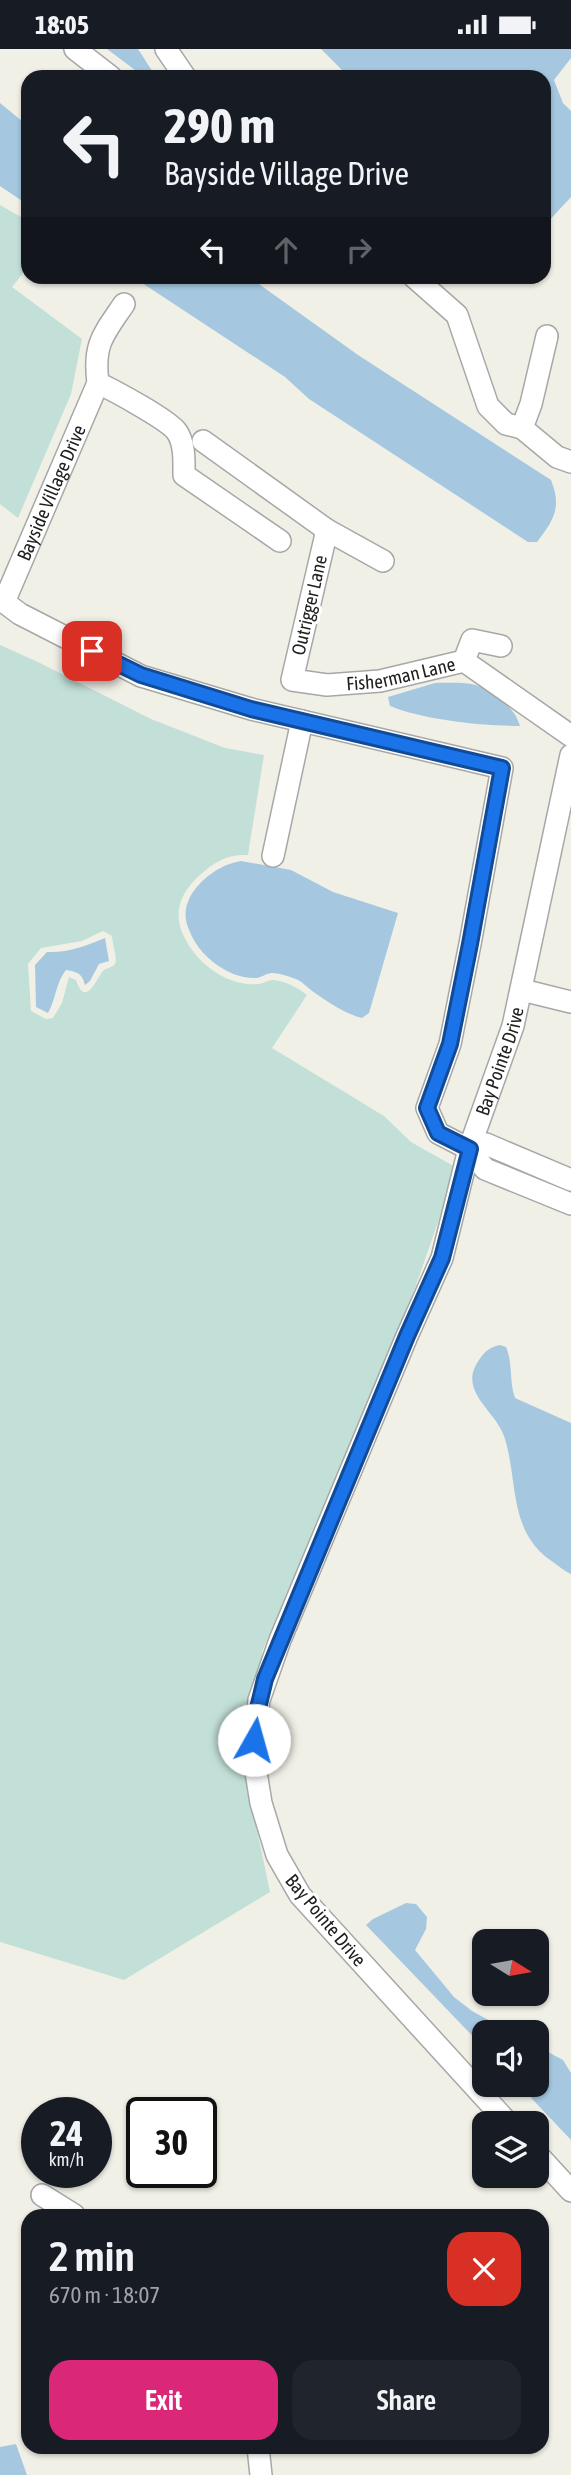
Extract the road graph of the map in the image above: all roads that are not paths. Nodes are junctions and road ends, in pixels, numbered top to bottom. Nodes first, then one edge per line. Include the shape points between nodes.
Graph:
1 (75, 49) edge
2 (166, 49) edge
3 (102, 70) edge
4 (180, 70) edge
5 (422, 284) edge
6 (124, 304) dead end
7 (547, 337) dead end
8 (98, 383) junction
9 (522, 428) junction
10 (203, 441) dead end
11 (571, 462) edge
12 (327, 530) junction
13 (280, 541) dead end
14 (383, 561) dead end
15 (2, 601) edge
16 (501, 646) dead end
17 (464, 661) junction
18 (292, 680) joint
19 (302, 721) junction
20 (571, 736) edge
21 (571, 755) edge
22 (273, 856) dead end
23 (522, 990) junction
24 (571, 1002) edge
25 (470, 1149) junction
26 (571, 1180) edge
27 (571, 1205) edge
28 (497, 2111) edge
29 (549, 2167) edge
30 (571, 2191) edge
31 (42, 2195) dead end
32 (64, 2209) edge
33 (259, 2454) edge
34 (261, 2475) edge

1 - 3 street
2 - 4 street
5 - 9 street via 457,316 488,406 506,424
6 - 8 street, Bayside Village Drive via 101,338 95,360
7 - 9 street
8 - 13 street via 176,430 184,475
8 - 15 street, Bayside Village Drive
9 - 11 street via 557,457
10 - 12 street, Outrigger Lane
12 - 14 street, Outrigger Lane
12 - 18 street, Outrigger Lane
15 - 19 street, Bayside Village Drive via 141,675
16 - 17 street via 472,640
17 - 18 street, Fisherman Lane via 380,681 327,685
17 - 20 street, Fisherman Lane
19 - 22 street
19 - 25 street, Bayside Village Drive via 502,768 450,1044 427,1108 438,1133
21 - 23 street, Bay Pointe Drive
23 - 24 street
23 - 25 street, Bay Pointe Drive
25 - 26 street via 485,1144
25 - 27 street via 485,1169
25 - 28 street, Bay Pointe Drive via 442,1258 265,1679 255,1721 254,1760 271,1839 300,1895
29 - 30 street
31 - 32 street
33 - 34 street

